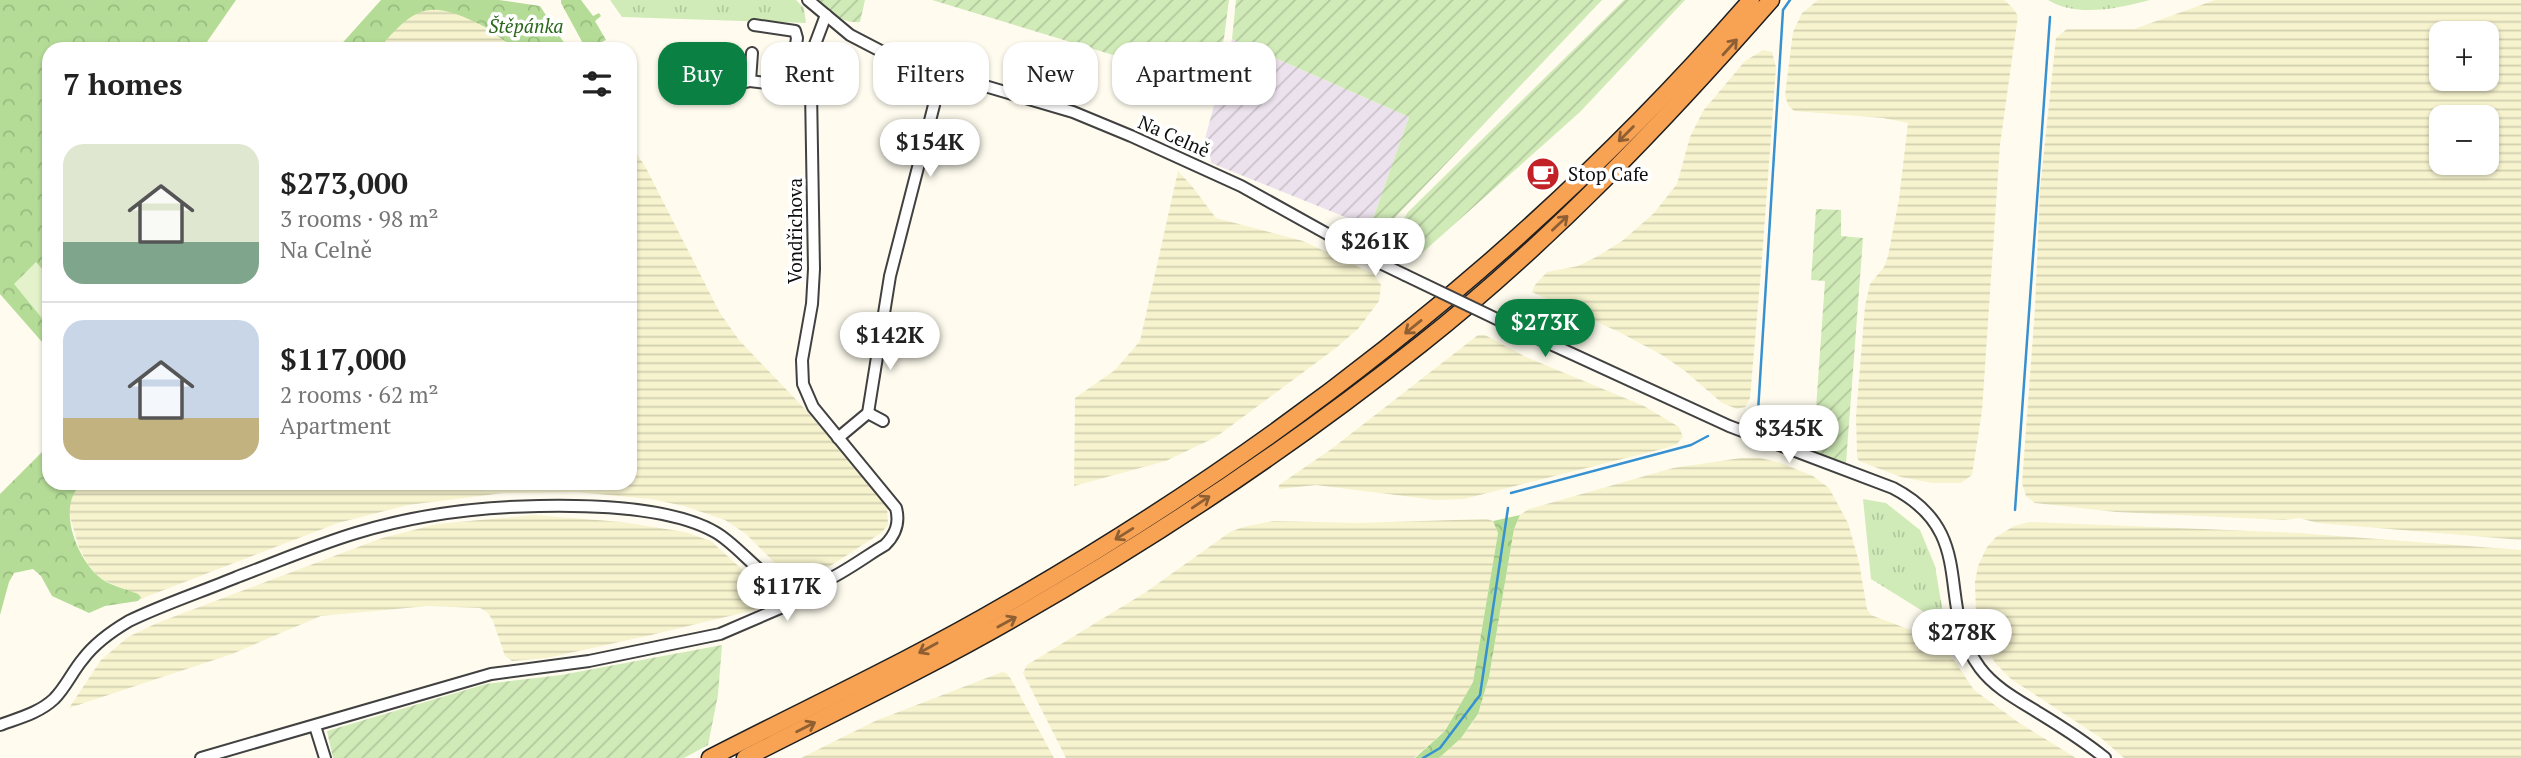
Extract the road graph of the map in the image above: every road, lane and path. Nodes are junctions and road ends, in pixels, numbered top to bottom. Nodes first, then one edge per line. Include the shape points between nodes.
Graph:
1 (808, 0) edge
2 (1751, 0) edge
3 (1771, 0) edge
4 (826, 15) junction
5 (754, 25) dead end
6 (796, 42) edge
7 (816, 42) edge
8 (873, 48) edge
9 (752, 53) dead end
10 (750, 81) junction
11 (747, 82) edge
12 (761, 82) edge
13 (989, 88) edge
14 (811, 105) edge
15 (934, 105) edge
16 (868, 413) junction
17 (884, 421) dead end
18 (838, 439) junction
19 (796, 588) junction
20 (0, 725) edge
21 (315, 726) junction
22 (201, 758) edge
23 (326, 758) edge
24 (710, 758) edge
25 (745, 758) edge
26 (2105, 758) edge

1 - 4 street, Na Celně
2 -> 24 highway via 1674,85 1551,207 1307,411 1182,498 1004,606
25 -> 3 highway via 1013,619 1110,561 1317,422 1422,344 1571,213
4 - 7 street, Vondřichova
4 - 8 street, Na Celně
5 - 6 street via 795,31
9 - 10 street
10 - 11 street
10 - 12 street
13 - 26 street, Na Celně, bridge via 1132,136 1241,186 1376,261 1505,323 1729,426 1893,488 1917,502 1944,539 1962,632 1980,668 2002,690
14 - 18 street, Vondřichova via 815,264 802,372 813,407
15 - 16 street via 894,257
16 - 17 street
16 - 18 street
18 - 19 street, Vondřichova via 893,503 897,527 885,545 823,582
19 - 20 street via 774,582 715,531 671,516 540,506 425,517 338,538 129,621 90,650 48,704
19 - 21 street via 785,606 720,634 589,661 491,674
21 - 22 street
21 - 23 street

